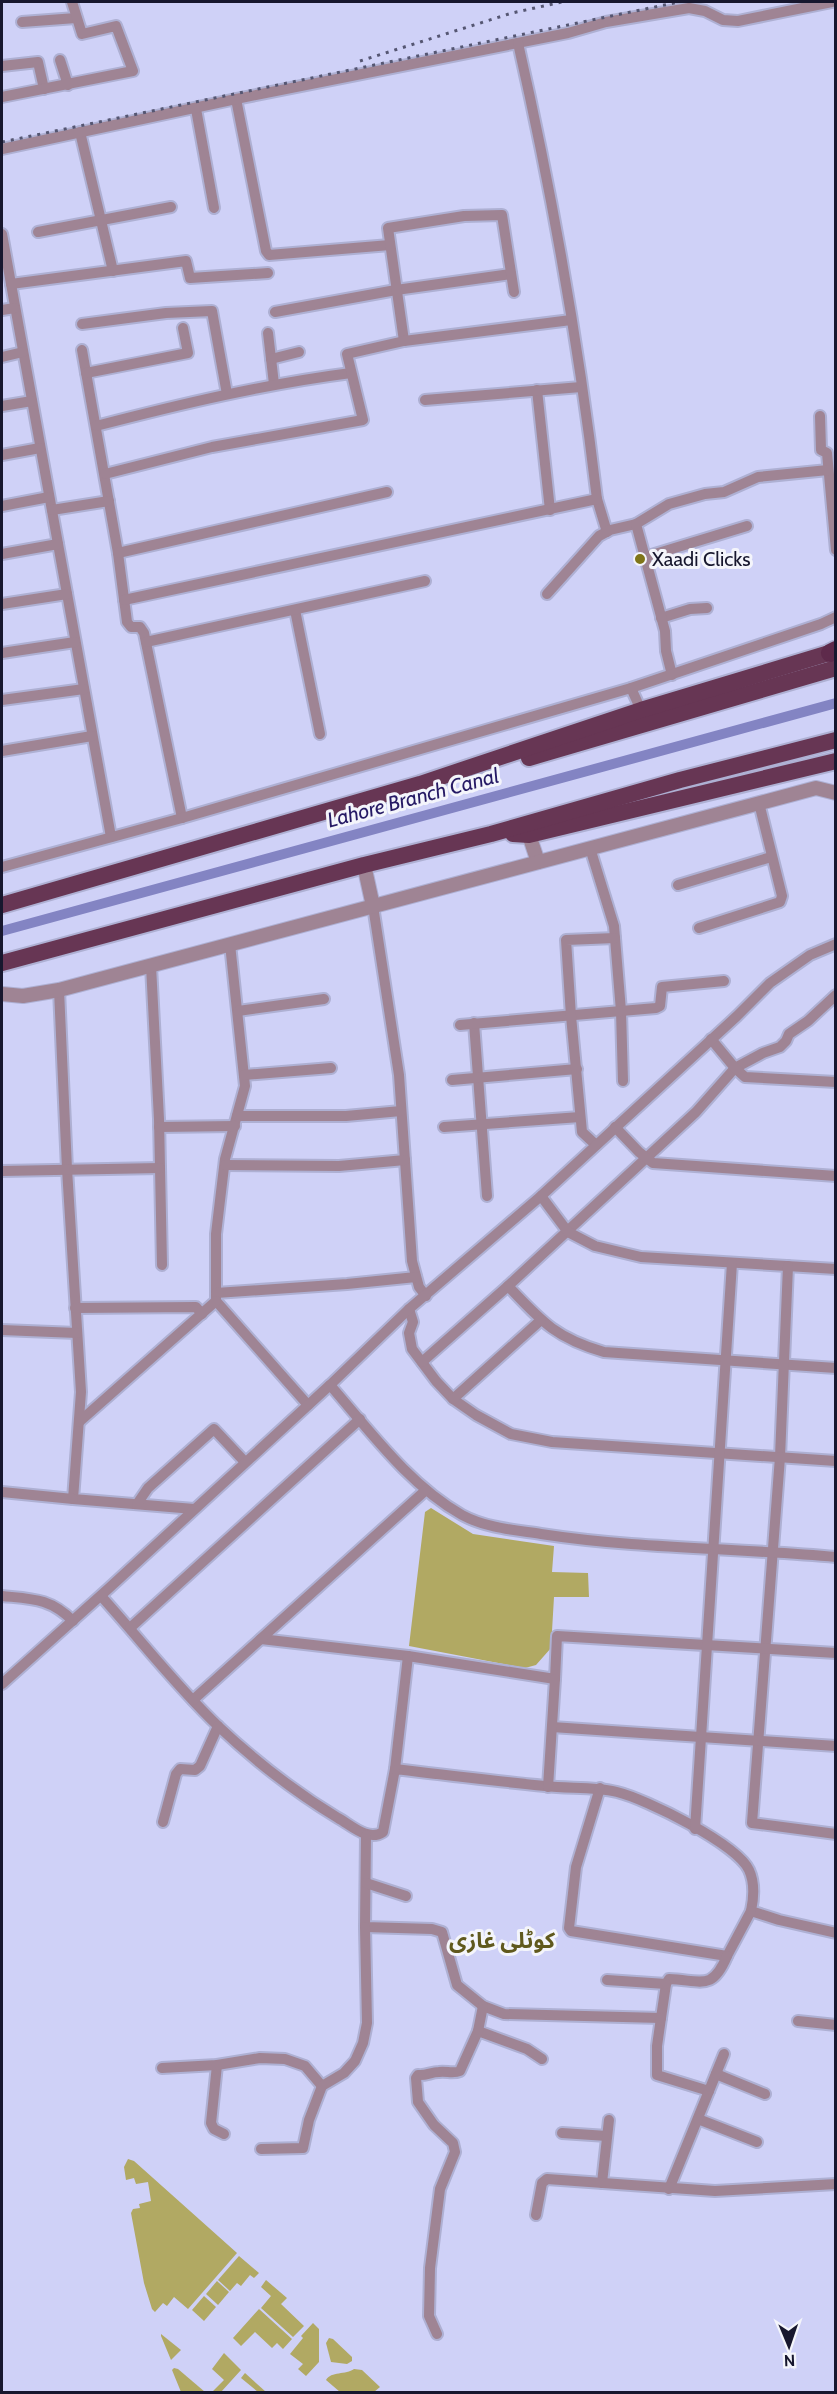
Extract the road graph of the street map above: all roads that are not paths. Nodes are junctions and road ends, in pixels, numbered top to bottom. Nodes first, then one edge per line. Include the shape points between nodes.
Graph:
1 (72, 2) edge
2 (832, 2) edge
3 (76, 18) junction
4 (22, 22) dead end
5 (518, 43) junction
6 (60, 60) dead end
7 (2, 66) edge
8 (68, 85) junction
9 (44, 89) junction
10 (2, 97) edge
11 (236, 99) junction
12 (196, 109) junction
13 (80, 132) junction
14 (2, 149) edge
15 (171, 207) dead end
16 (214, 208) dead end
17 (101, 220) junction
18 (38, 232) dead end
19 (2, 234) edge
20 (390, 245) junction
21 (4, 258) edge
22 (113, 271) junction
23 (268, 273) dead end
24 (511, 274) junction
25 (11, 284) junction
26 (396, 290) junction
27 (514, 292) dead end
28 (15, 308) junction
29 (2, 310) edge
30 (275, 312) dead end
31 (570, 320) junction
32 (82, 324) dead end
33 (183, 328) dead end
34 (268, 333) dead end
35 (404, 341) junction
36 (82, 350) dead end
37 (23, 352) junction
38 (299, 352) dead end
39 (2, 357) edge
40 (271, 359) junction
41 (86, 373) junction
42 (351, 373) junction
43 (274, 384) junction
44 (581, 387) junction
45 (537, 390) junction
46 (227, 394) junction
47 (426, 400) dead end
48 (32, 401) junction
49 (2, 406) edge
50 (820, 416) dead end
51 (96, 426) junction
52 (40, 448) junction
53 (2, 455) edge
54 (828, 470) junction
55 (105, 474) junction
56 (387, 492) dead end
57 (49, 497) junction
58 (597, 499) junction
59 (109, 501) junction
60 (2, 506) edge
61 (51, 510) junction
62 (550, 510) junction
63 (636, 524) junction
64 (747, 526) dead end
65 (606, 532) junction
66 (58, 544) junction
67 (836, 550) edge
68 (118, 553) junction
69 (2, 554) edge
70 (645, 557) junction
71 (425, 581) dead end
72 (67, 594) junction
73 (547, 594) dead end
74 (124, 600) junction
75 (2, 604) edge
76 (707, 608) dead end
77 (295, 610) junction
78 (836, 617) edge
79 (661, 618) junction
80 (75, 642) junction
81 (146, 642) junction
82 (2, 653) edge
83 (834, 656) edge
84 (672, 675) junction
85 (631, 688) junction
86 (84, 689) junction
87 (2, 700) edge
88 (641, 710) junction
89 (320, 734) dead end
90 (92, 736) junction
91 (836, 740) edge
92 (2, 751) edge
93 (836, 760) edge
94 (420, 784) junction
95 (836, 793) edge
96 (759, 803) junction
97 (182, 818) junction
98 (491, 834) junction
99 (529, 835) junction
100 (111, 837) junction
101 (590, 848) junction
102 (771, 858) junction
103 (538, 862) junction
104 (364, 866) junction
105 (2, 867) edge
106 (678, 885) dead end
107 (2, 905) edge
108 (373, 906) junction
109 (699, 928) dead end
110 (615, 938) junction
111 (836, 944) edge
112 (230, 945) junction
113 (2, 963) edge
114 (151, 966) junction
115 (724, 981) dead end
116 (59, 990) junction
117 (836, 995) edge
118 (5, 997) edge
119 (324, 999) dead end
120 (238, 1011) junction
121 (621, 1011) junction
122 (571, 1016) junction
123 (474, 1023) junction
124 (460, 1025) dead end
125 (711, 1039) junction
126 (331, 1068) dead end
127 (735, 1068) junction
128 (577, 1069) junction
129 (244, 1075) junction
130 (479, 1077) junction
131 (452, 1080) dead end
132 (623, 1081) dead end
133 (836, 1082) edge
134 (401, 1111) junction
135 (580, 1117) junction
136 (236, 1121) junction
137 (482, 1124) junction
138 (159, 1127) junction
139 (444, 1127) dead end
140 (615, 1127) junction
141 (596, 1145) junction
142 (646, 1158) junction
143 (405, 1160) junction
144 (225, 1165) junction
145 (160, 1168) junction
146 (67, 1169) junction
147 (2, 1171) edge
148 (836, 1176) edge
149 (487, 1196) dead end
150 (541, 1196) junction
151 (568, 1232) junction
152 (732, 1263) junction
153 (162, 1265) dead end
154 (788, 1266) junction
155 (836, 1269) edge
156 (416, 1277) junction
157 (508, 1286) junction
158 (426, 1296) junction
159 (216, 1297) junction
160 (75, 1308) junction
161 (409, 1309) junction
162 (202, 1314) junction
163 (541, 1320) junction
164 (2, 1330) edge
165 (77, 1333) junction
166 (727, 1360) junction
167 (422, 1362) junction
168 (783, 1366) junction
169 (836, 1368) edge
170 (330, 1385) junction
171 (453, 1399) junction
172 (308, 1405) junction
173 (360, 1419) junction
174 (79, 1422) junction
175 (721, 1453) junction
176 (780, 1457) junction
177 (836, 1461) edge
178 (245, 1462) junction
179 (426, 1490) junction
180 (2, 1492) edge
181 (73, 1499) junction
182 (137, 1504) junction
183 (194, 1509) junction
184 (713, 1548) junction
185 (772, 1551) junction
186 (836, 1557) edge
187 (2, 1596) edge
188 (101, 1596) junction
189 (73, 1621) junction
190 (130, 1628) junction
191 (261, 1639) junction
192 (706, 1644) junction
193 (766, 1647) junction
194 (836, 1653) edge
195 (408, 1656) junction
196 (555, 1679) junction
197 (2, 1684) edge
198 (193, 1700) junction
199 (218, 1726) junction
200 (552, 1728) junction
201 (702, 1737) junction
202 (758, 1740) junction
203 (836, 1746) edge
204 (394, 1769) junction
205 (548, 1787) junction
206 (600, 1788) junction
207 (162, 1822) dead end
208 (695, 1829) junction
209 (836, 1834) edge
210 (366, 1836) junction
211 (366, 1883) junction
212 (406, 1896) dead end
213 (752, 1911) junction
214 (365, 1927) junction
215 (836, 1933) edge
216 (727, 1956) junction
217 (607, 1980) dead end
218 (666, 1984) junction
219 (483, 2006) junction
220 (662, 2018) junction
221 (798, 2021) dead end
222 (836, 2025) edge
223 (478, 2031) junction
224 (724, 2054) dead end
225 (542, 2060) dead end
226 (217, 2065) junction
227 (162, 2068) dead end
228 (716, 2074) junction
229 (322, 2085) junction
230 (709, 2091) junction
231 (765, 2094) dead end
232 (698, 2119) junction
233 (609, 2120) dead end
234 (562, 2133) dead end
235 (224, 2134) dead end
236 (607, 2136) junction
237 (757, 2142) dead end
238 (261, 2149) dead end
239 (602, 2183) junction
240 (836, 2184) edge
241 (669, 2189) junction
242 (536, 2215) dead end
243 (437, 2334) dead end

1 - 3 street
2 - 5 street via 738,21 690,8 606,22
3 - 4 street
3 - 8 street via 82,34 116,26 133,71
5 - 11 street
5 - 31 street via 553,208
6 - 8 street
7 - 9 street via 38,62
8 - 9 street
9 - 10 street
11 - 12 street
11 - 20 street via 269,255
12 - 13 street
12 - 16 street
13 - 14 street
13 - 17 street
15 - 17 street
17 - 18 street
17 - 22 street
19 - 21 street
20 - 24 street via 388,228 464,216 502,216
20 - 26 street
21 - 25 street
22 - 23 street via 186,261 190,279
22 - 25 street
24 - 26 street
24 - 27 street
25 - 28 street
26 - 30 street
26 - 35 street
28 - 29 street
28 - 37 street
31 - 35 street
31 - 44 street
32 - 46 street via 212,311
33 - 41 street via 188,353
34 - 40 street
35 - 42 street via 347,354
36 - 41 street
37 - 39 street
37 - 48 street
38 - 40 street
40 - 43 street
41 - 51 street
42 - 43 street
42 - 55 street via 363,420 212,447
43 - 46 street
44 - 45 street
44 - 58 street
45 - 47 street
45 - 62 street
46 - 51 street
48 - 49 street
48 - 52 street
50 - 54 street via 821,450 827,453
51 - 55 street
52 - 53 street
52 - 57 street
54 - 63 street via 758,477 724,492 669,504
54 - 67 street
55 - 59 street
56 - 68 street
57 - 60 street
57 - 61 street
58 - 62 street
58 - 65 street
59 - 61 street
59 - 68 street
61 - 66 street
62 - 74 street
63 - 65 street
63 - 70 street
64 - 70 street
65 - 73 street
66 - 69 street
66 - 72 street
68 - 74 street
70 - 79 street
71 - 77 street
72 - 75 street
72 - 80 street
74 - 81 street via 127,622 131,627 140,627
76 - 79 street
77 - 81 street
77 - 89 street
78 - 84 street
79 - 84 street
80 - 82 street
80 - 86 street
81 - 97 street
83 - 88 highway
83 - 94 highway via 528,759
84 - 85 street
85 - 88 street
85 - 97 street
86 - 87 street
86 - 90 street
88 - 94 highway
90 - 92 street
90 - 100 street
91 - 98 highway
93 - 99 highway
94 - 107 highway
95 - 96 street via 816,788
96 - 101 street
96 - 102 street
97 - 100 street
98 - 99 highway
98 - 104 highway
99 - 103 street
100 - 105 street
101 - 103 street
101 - 110 street
102 - 106 street
102 - 109 street via 782,896 780,902
103 - 108 street
104 - 108 street
104 - 113 highway
108 - 112 street
108 - 134 street
110 - 121 street
110 - 122 street via 566,940
111 - 125 street via 810,955 770,983
112 - 114 street
112 - 120 street
114 - 116 street
114 - 138 street
115 - 121 street via 662,987 660,1006
116 - 118 street
116 - 146 street
117 - 127 street via 789,1034 780,1047
119 - 120 street
120 - 129 street
121 - 122 street
121 - 132 street
122 - 123 street
122 - 128 street
123 - 124 street
123 - 130 street
125 - 127 street
125 - 140 street
126 - 129 street
127 - 133 street via 745,1077
127 - 142 street via 696,1112
128 - 130 street
128 - 135 street
129 - 136 street
130 - 131 street
130 - 137 street
134 - 136 street
134 - 143 street
135 - 137 street
135 - 141 street via 582,1132
136 - 138 street
136 - 144 street
137 - 139 street
137 - 149 street
138 - 145 street
140 - 141 street
140 - 142 street
141 - 150 street
142 - 148 street via 653,1163
142 - 151 street
143 - 144 street via 339,1166
143 - 156 street
144 - 159 street via 216,1234
145 - 146 street
145 - 153 street
146 - 147 street
146 - 160 street
150 - 151 street
150 - 158 street
151 - 152 street via 595,1246 641,1257
151 - 157 street
152 - 154 street
152 - 166 street
154 - 155 street
154 - 168 street
156 - 158 street
156 - 159 street
157 - 163 street
157 - 167 street
158 - 161 street
159 - 162 street
159 - 172 street
160 - 162 street via 196,1307
160 - 165 street
161 - 167 street via 414,1322 409,1342
161 - 170 street
162 - 174 street
163 - 166 street via 575,1343 604,1352
163 - 171 street
164 - 165 street
165 - 174 street
166 - 168 street
166 - 175 street
167 - 171 street
168 - 169 street
168 - 176 street
170 - 172 street
170 - 173 street
171 - 175 street via 497,1427 528,1438
172 - 178 street
173 - 179 street
173 - 190 street
174 - 181 street
175 - 176 street
175 - 184 street
176 - 177 street
176 - 185 street
178 - 182 street via 214,1429 148,1488
178 - 183 street
179 - 184 street via 461,1514 495,1527 570,1539
179 - 191 street
180 - 181 street
181 - 182 street
182 - 183 street
183 - 188 street
184 - 185 street
184 - 192 street
185 - 186 street
185 - 193 street
187 - 189 street via 44,1601 61,1609
188 - 189 street
188 - 190 street
189 - 197 street
190 - 198 street
191 - 195 street
191 - 198 street
192 - 193 street
192 - 196 street via 557,1636
192 - 201 street
193 - 194 street
193 - 202 street
195 - 196 street
195 - 204 street
196 - 200 street
198 - 199 street
199 - 207 street via 200,1766 195,1770 180,1769 176,1774
199 - 210 street via 278,1777
200 - 201 street
200 - 205 street
201 - 202 street
201 - 208 street
202 - 203 street
202 - 209 street via 752,1823
204 - 205 street
204 - 210 street via 382,1832
205 - 206 street
206 - 208 street via 644,1801
206 - 216 street via 576,1867 571,1931
208 - 213 street via 742,1860 753,1887
210 - 211 street
211 - 212 street
211 - 214 street
213 - 215 street
213 - 216 street
214 - 219 street via 442,1932 455,1982
214 - 229 street via 367,2023 363,2043 344,2073
216 - 218 street via 719,1974 710,1982 669,1979
217 - 218 street
218 - 220 street
219 - 220 street via 504,2014
219 - 223 street
220 - 230 street via 657,2075
221 - 222 street
223 - 225 street via 527,2049
223 - 243 street via 460,2071 416,2078 418,2102 453,2143 455,2152 440,2189 430,2268 429,2316
224 - 228 street
226 - 227 street
226 - 229 street via 260,2058 285,2059 305,2066
226 - 235 street via 211,2123
228 - 230 street
228 - 231 street
229 - 238 street via 303,2148
230 - 232 street
232 - 237 street
232 - 241 street
233 - 236 street
234 - 236 street
236 - 239 street
239 - 241 street
239 - 242 street via 545,2180
240 - 241 street via 715,2191

